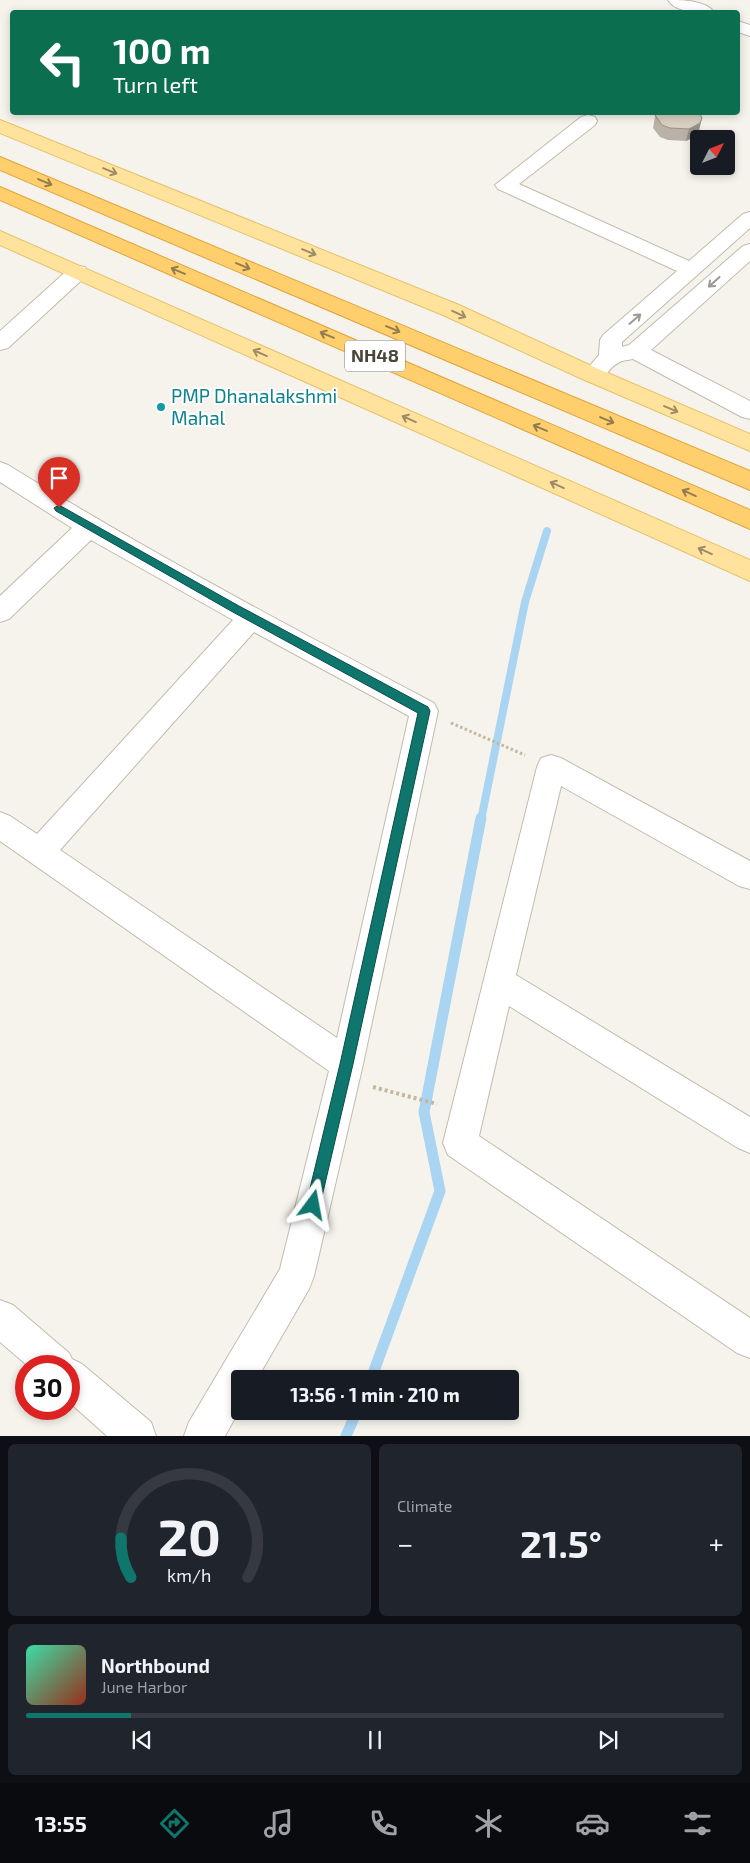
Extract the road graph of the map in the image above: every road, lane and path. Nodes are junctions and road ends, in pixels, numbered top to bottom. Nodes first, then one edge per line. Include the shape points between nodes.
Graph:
1 (676, 0) edge
2 (701, 10) edge
3 (588, 121) dead end
4 (0, 126) edge
5 (0, 163) edge
6 (0, 194) edge
7 (750, 218) edge
8 (0, 237) edge
9 (750, 250) edge
10 (692, 270) junction
11 (78, 272) junction
12 (0, 343) edge
13 (636, 351) junction
14 (610, 356) junction
15 (593, 376) junction
16 (750, 411) edge
17 (750, 443) edge
18 (0, 471) edge
19 (750, 482) edge
20 (750, 520) edge
21 (89, 527) junction
22 (750, 571) edge
23 (0, 612) edge
24 (252, 618) junction
25 (424, 711) junction
26 (551, 767) junction
27 (0, 825) edge
28 (39, 852) junction
29 (750, 876) edge
30 (499, 982) junction
31 (347, 1064) junction
32 (409, 1096) dead end
33 (444, 1106) dead end
34 (750, 1136) edge
35 (0, 1318) edge
36 (750, 1340) edge
37 (43, 1355) edge
38 (80, 1386) edge
39 (138, 1436) edge
40 (203, 1436) edge

1 - 2 street
3 - 10 street via 505,185
4 -> 15 main road via 451,310
5 -> 19 highway, NH48
20 -> 6 highway, NH48
7 - 10 street
8 - 11 main road
9 -> 13 street
14 -> 10 street via 611,340
11 - 12 street
22 -> 11 main road
13 - 14 street
13 - 16 street
14 - 15 street
15 -> 17 main road
18 - 21 street
21 - 23 street
21 - 24 street
24 - 25 street
24 - 28 street
25 - 26 path
25 - 31 street
26 - 29 street
26 - 30 street
27 - 28 street
28 - 31 street
30 - 34 street
30 - 36 street via 460,1143
31 - 40 street via 296,1276
32 - 33 path
35 - 37 street
38 - 39 street

